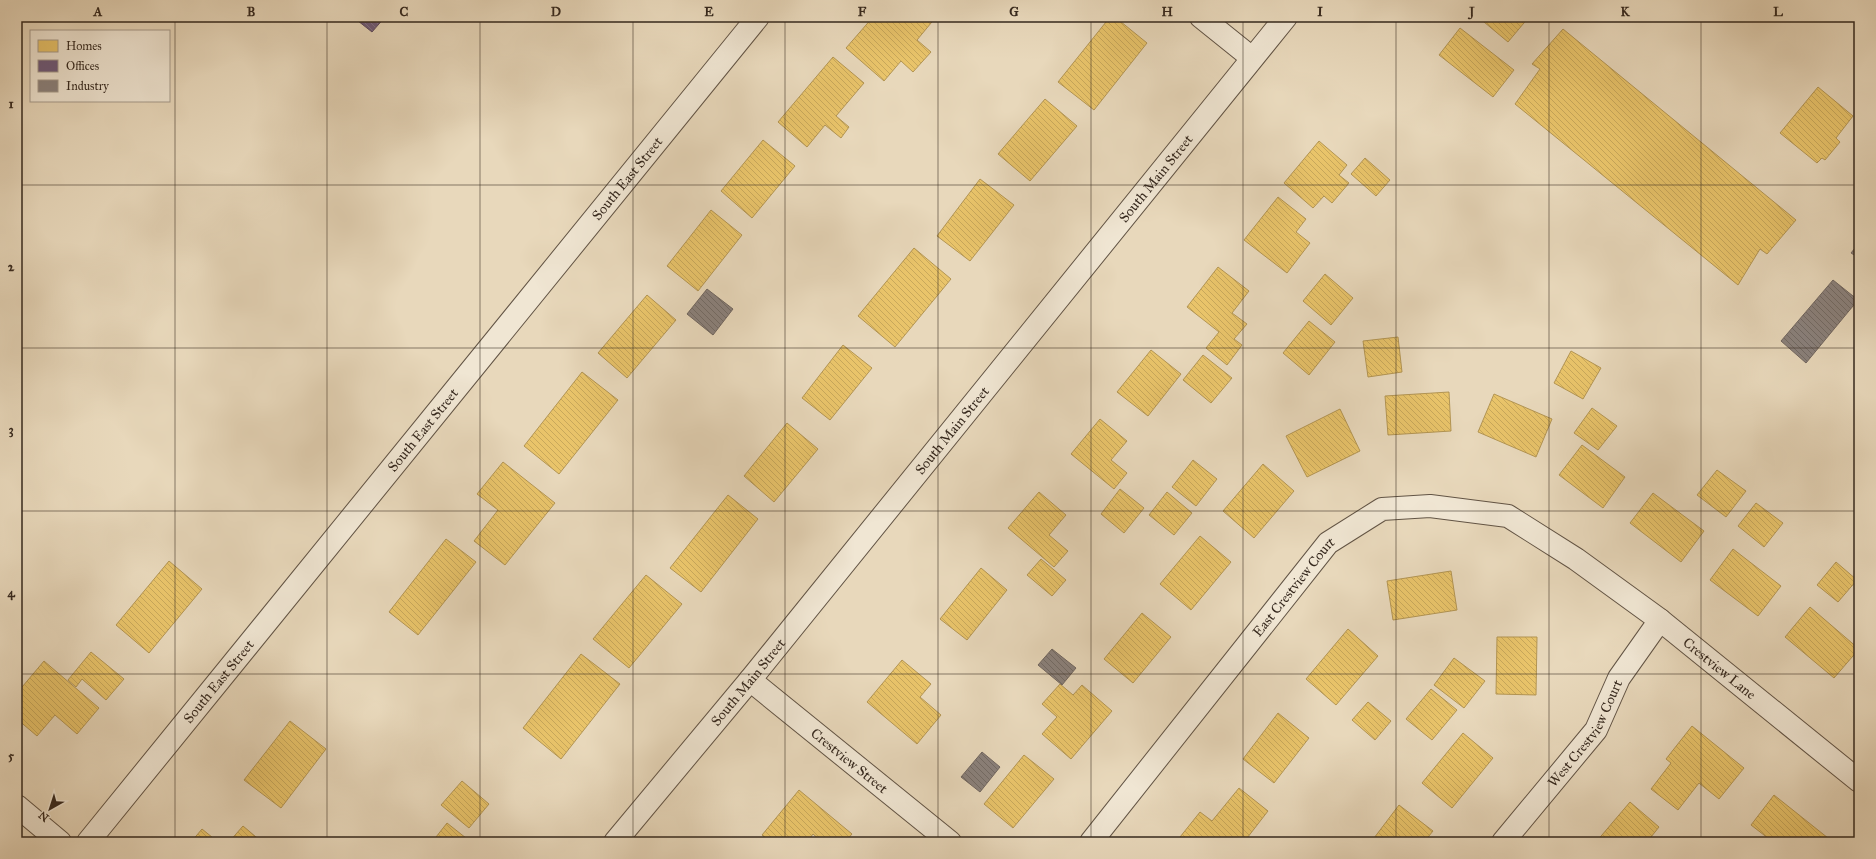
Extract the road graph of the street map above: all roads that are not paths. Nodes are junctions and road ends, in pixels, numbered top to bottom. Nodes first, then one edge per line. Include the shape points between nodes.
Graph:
1 (758, 17) edge
2 (1201, 17) edge
3 (1286, 17) edge
4 (1252, 58) junction
5 (1576, 559) joint
6 (1660, 620) junction
7 (750, 680) junction
8 (1859, 781) edge
9 (17, 806) edge
10 (60, 842) edge
11 (88, 842) edge
12 (615, 842) edge
13 (950, 842) edge
14 (1091, 842) edge
15 (1503, 842) edge

1 - 11 street, South East Street
2 - 4 street
3 - 4 street, South Main Street
4 - 7 street, South Main Street
5 - 6 street, Crestview Lane
5 - 14 street, East Crestview Court via 1508,516 1430,506 1382,509 1328,543
6 - 8 street, Crestview Lane
6 - 15 street, West Crestview Court via 1619,678 1596,730
7 - 12 street, South Main Street
7 - 13 street, Crestview Street
9 - 10 street

